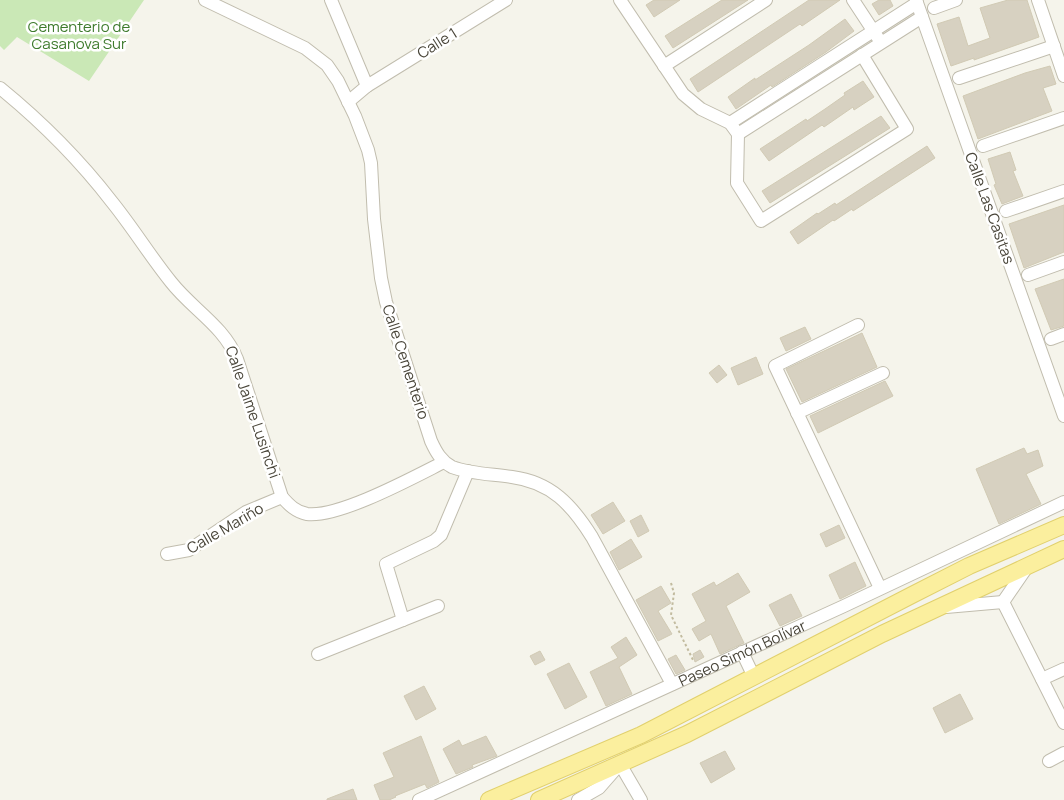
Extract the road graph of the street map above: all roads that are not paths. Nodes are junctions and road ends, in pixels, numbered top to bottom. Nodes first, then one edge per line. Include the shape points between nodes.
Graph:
1 (205, 0) edge
2 (506, 0) edge
3 (620, 0) edge
4 (766, 0) edge
5 (854, 0) edge
6 (956, 0) edge
7 (1038, 0) edge
8 (334, 2) edge
9 (916, 2) edge
10 (934, 8) dead end
11 (922, 17) junction
12 (874, 31) junction
13 (882, 42) junction
14 (1054, 46) junction
15 (862, 55) junction
16 (664, 66) junction
17 (1064, 76) edge
18 (959, 78) dead end
19 (367, 86) junction
20 (0, 88) edge
21 (348, 102) junction
22 (1064, 118) edge
23 (730, 123) junction
24 (738, 134) junction
25 (983, 146) dead end
26 (1064, 191) edge
27 (1006, 211) dead end
28 (1064, 262) edge
29 (1028, 274) dead end
30 (858, 325) dead end
31 (1064, 334) edge
32 (1051, 339) dead end
33 (883, 373) dead end
34 (797, 413) junction
35 (1064, 416) edge
36 (444, 462) junction
37 (468, 471) junction
38 (282, 497) junction
39 (1064, 502) edge
40 (1064, 525) edge
41 (1064, 549) edge
42 (167, 554) dead end
43 (1027, 566) junction
44 (880, 588) junction
45 (1003, 602) junction
46 (438, 606) dead end
47 (936, 608) junction
48 (403, 620) junction
49 (742, 652) junction
50 (318, 654) dead end
51 (1064, 669) edge
52 (754, 677) junction
53 (1042, 679) junction
54 (672, 684) junction
55 (1064, 723) edge
56 (610, 748) junction
57 (1064, 753) edge
58 (1049, 760) dead end
59 (620, 764) junction
60 (419, 800) edge
61 (489, 800) edge
62 (539, 800) edge
63 (578, 800) edge
64 (641, 800) edge

1 - 21 street, Calle Cementerio via 315,54 327,65
2 - 19 street, Calle 1
3 - 16 street
4 - 16 street
5 - 12 street
6 - 10 street
7 - 14 street
8 - 19 street
9 - 11 street, Calle Las Casitas
9 - 12 street
11 - 13 street
11 - 35 street, Calle Las Casitas
12 - 13 street
12 - 23 street
13 - 15 street
14 - 17 street
14 - 18 street
15 - 24 street
15 - 24 street via 907,129 760,221 737,183
16 - 23 street via 693,104
19 - 21 street, Calle 1
20 - 38 street, Calle Jaime Lusinchi via 34,116 83,165 169,280 228,340
21 - 36 street, Calle Cementerio via 371,163 376,238 386,302 431,441
22 - 25 street
23 - 24 street
26 - 27 street
28 - 29 street
30 - 34 street via 776,366
31 - 32 street
33 - 34 street
34 - 44 street
36 - 37 street
36 - 38 street, Calle Jaime Lusinchi via 361,502 315,514 300,512
37 - 48 street via 441,535 386,564
37 - 54 street via 514,477 537,484 573,508 592,536
38 - 42 street, Calle Mariño via 246,512 189,550
39 - 44 street, Paseo Simón Bolívar
40 - 52 main road, Paseo Simón Bolívar via 953,574
41 - 43 main road
43 - 45 street
43 - 47 main road
44 - 49 street, Paseo Simón Bolívar
45 - 47 street
45 - 53 street
46 - 48 street
47 - 59 main road via 703,726
48 - 50 street
49 - 52 street
49 - 54 street, Paseo Simón Bolívar
51 - 53 street
52 - 56 main road, Paseo Simón Bolívar
53 - 55 street
54 - 60 street, Paseo Simón Bolívar
56 - 59 main road
56 - 61 main road, Paseo Simón Bolívar
57 - 58 street
59 - 62 main road
59 - 63 street via 599,788
59 - 64 street

